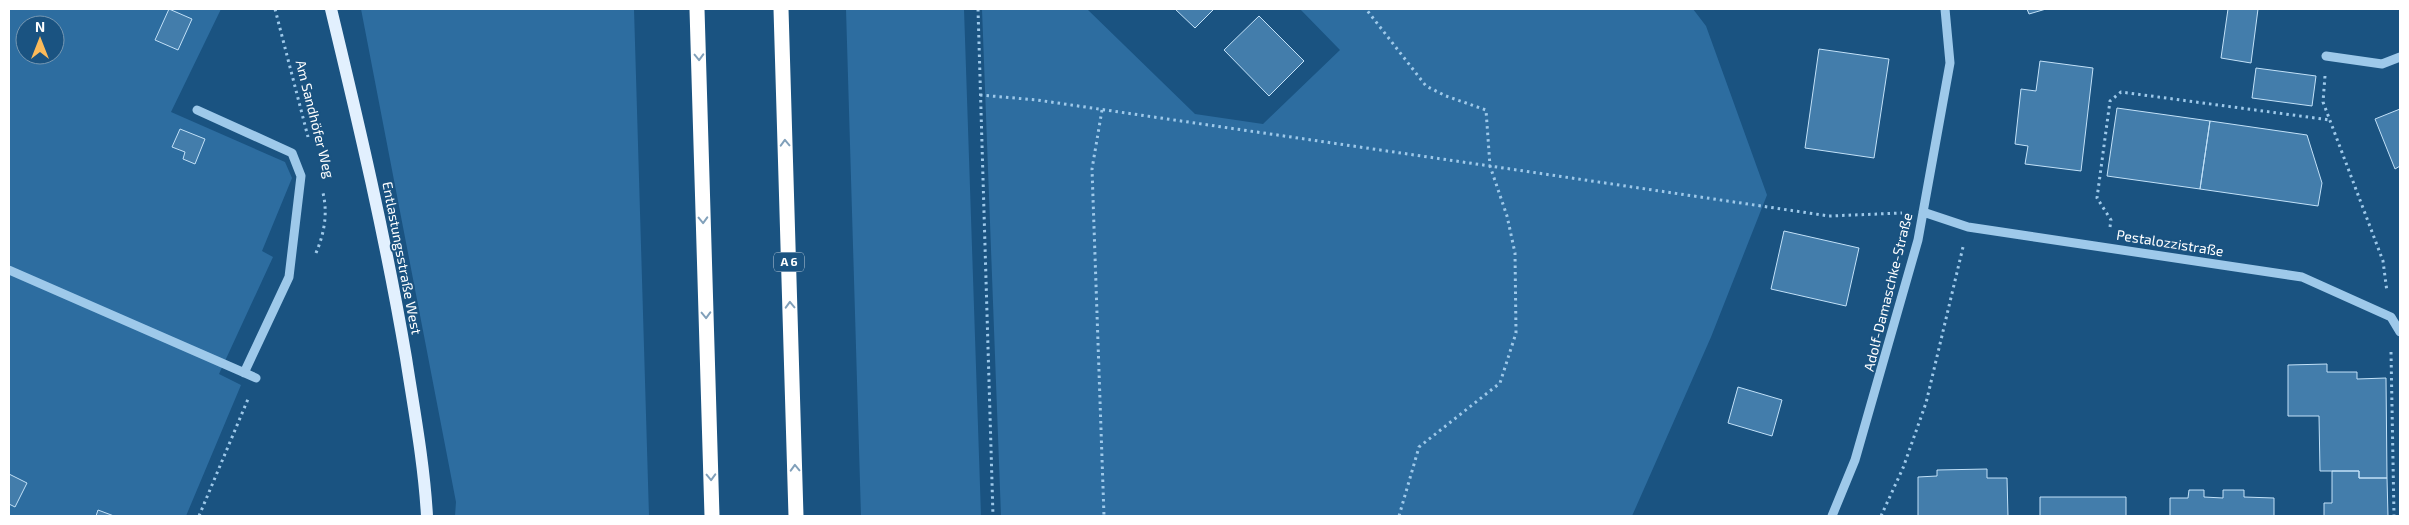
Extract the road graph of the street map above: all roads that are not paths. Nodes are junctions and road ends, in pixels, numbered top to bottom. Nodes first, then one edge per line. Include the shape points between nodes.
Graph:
1 (331, 9) edge
2 (697, 9) edge
3 (781, 9) edge
4 (1945, 9) edge
5 (2326, 56) road end
6 (2400, 57) edge
7 (197, 110) dead end
8 (1923, 212) junction
9 (9, 270) edge
10 (2400, 332) edge
11 (244, 373) junction
12 (256, 378) dead end
13 (426, 516) edge
14 (712, 516) edge
15 (796, 516) edge
16 (1832, 516) edge

1 - 13 main road, Entlastungsstraße West via 392,275 414,408
2 -> 14 highway
15 -> 3 highway, A 6
4 - 8 street, Adolf-Damaschke-Straße via 1950,63
5 - 6 street via 2382,64
7 - 11 street via 292,153 301,176 289,277
8 - 10 street, Pestalozzistraße via 1968,227 2302,277 2391,317
8 - 16 street, Adolf-Damaschke-Straße via 1880,378 1855,460
9 - 11 street
11 - 12 street

